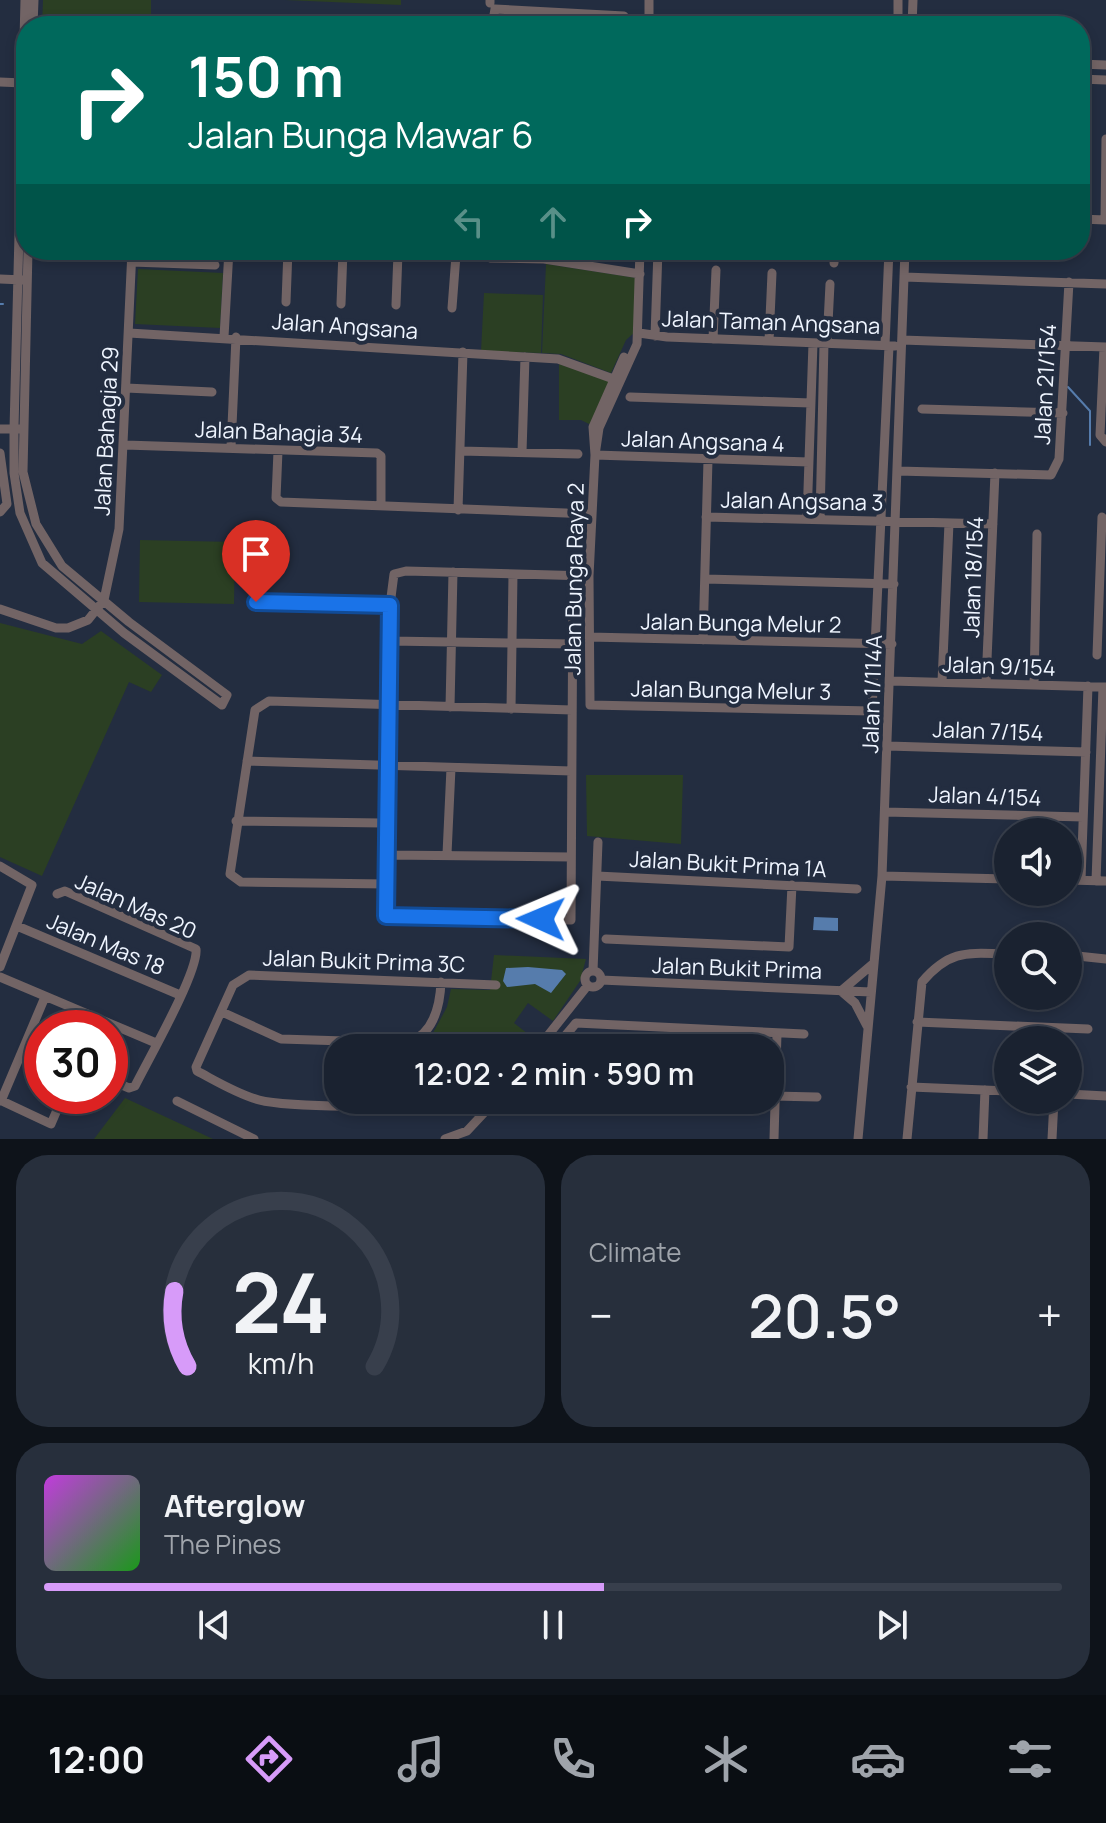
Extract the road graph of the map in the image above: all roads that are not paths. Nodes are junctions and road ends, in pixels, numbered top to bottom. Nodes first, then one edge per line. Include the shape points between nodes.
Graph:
1 (491, 4) edge
2 (542, 12) junction
3 (542, 16) edge
4 (624, 16) dead end
5 (1106, 139) edge
6 (1106, 156) edge
7 (1105, 220) edge
8 (22, 260) edge
9 (26, 260) edge
10 (228, 260) edge
11 (288, 260) edge
12 (343, 260) edge
13 (398, 260) edge
14 (456, 260) edge
15 (550, 260) edge
16 (640, 260) edge
17 (658, 260) edge
18 (834, 260) edge
19 (889, 260) edge
20 (905, 260) edge
21 (132, 262) joint
22 (834, 263) dead end
23 (215, 265) dead end
24 (716, 270) dead end
25 (772, 273) dead end
26 (640, 274) junction
27 (904, 277) junction
28 (0, 279) edge
29 (22, 280) junction
30 (1069, 282) junction
31 (830, 284) dead end
32 (1106, 284) edge
33 (286, 302) dead end
34 (341, 304) dead end
35 (396, 305) dead end
36 (452, 308) dead end
37 (129, 333) junction
38 (639, 333) junction
39 (655, 336) junction
40 (224, 337) junction
41 (236, 337) junction
42 (713, 339) junction
43 (769, 341) junction
44 (822, 343) junction
45 (902, 343) junction
46 (887, 346) junction
47 (1065, 346) junction
48 (1105, 347) edge
49 (463, 352) junction
50 (525, 357) junction
51 (616, 380) junction
52 (126, 388) junction
53 (212, 392) dead end
54 (630, 397) dead end
55 (1104, 398) edge
56 (811, 403) junction
57 (14, 407) junction
58 (922, 409) dead end
59 (1063, 413) junction
60 (0, 428) edge
61 (18, 429) junction
62 (1106, 442) edge
63 (125, 445) junction
64 (14, 447) junction
65 (231, 448) junction
66 (278, 451) junction
67 (461, 451) junction
68 (522, 452) junction
69 (0, 453) edge
70 (578, 454) dead end
71 (595, 455) junction
72 (708, 460) junction
73 (809, 462) junction
74 (898, 471) junction
75 (995, 473) junction
76 (381, 506) junction
77 (458, 510) junction
78 (0, 512) edge
79 (591, 514) junction
80 (706, 517) junction
81 (1102, 517) dead end
82 (807, 519) junction
83 (820, 519) junction
84 (883, 521) junction
85 (896, 521) junction
86 (949, 523) junction
87 (993, 524) junction
88 (1037, 534) dead end
89 (453, 572) junction
90 (513, 574) junction
91 (573, 576) junction
92 (589, 576) junction
93 (1103, 576) edge
94 (705, 579) junction
95 (877, 583) junction
96 (894, 584) junction
97 (104, 600) junction
98 (256, 602) dead end
99 (390, 605) junction
100 (0, 609) edge
101 (97, 609) junction
102 (589, 637) junction
103 (703, 640) junction
104 (391, 641) junction
105 (450, 642) junction
106 (513, 643) junction
107 (875, 643) junction
108 (574, 644) junction
109 (892, 644) junction
110 (1097, 655) dead end
111 (891, 681) junction
112 (942, 682) junction
113 (986, 683) junction
114 (1034, 685) junction
115 (1088, 686) junction
116 (1105, 687) edge
117 (389, 705) junction
118 (590, 705) joint
119 (450, 707) junction
120 (511, 709) junction
121 (572, 710) junction
122 (888, 746) junction
123 (1086, 752) junction
124 (247, 761) junction
125 (388, 765) junction
126 (451, 768) junction
127 (571, 771) junction
128 (1102, 798) edge
129 (885, 812) junction
130 (1083, 817) junction
131 (1102, 817) edge
132 (236, 821) junction
133 (382, 823) dead end
134 (598, 842) dead end
135 (1082, 848) edge
136 (447, 854) junction
137 (387, 855) junction
138 (571, 857) junction
139 (0, 866) edge
140 (597, 876) junction
141 (882, 876) junction
142 (994, 879) edge
143 (1101, 881) edge
144 (387, 884) junction
145 (792, 885) junction
146 (857, 889) dead end
147 (57, 894) dead end
148 (17, 926) junction
149 (606, 939) dead end
150 (994, 954) edge
151 (874, 963) junction
152 (0, 967) edge
153 (593, 971) junction
154 (0, 977) edge
155 (601, 980) junction
156 (441, 982) junction
157 (496, 985) dead end
158 (588, 985) junction
159 (841, 991) junction
160 (871, 992) junction
161 (180, 995) junction
162 (45, 997) junction
163 (77, 1010) edge
164 (222, 1012) junction
165 (917, 1022) junction
166 (868, 1027) junction
167 (1088, 1029) dead end
168 (128, 1031) edge
169 (777, 1033) joint
170 (425, 1034) edge
171 (549, 1034) edge
172 (567, 1034) edge
173 (804, 1034) dead end
174 (324, 1040) edge
175 (156, 1043) junction
176 (911, 1087) junction
177 (128, 1088) edge
178 (985, 1090) junction
179 (994, 1090) edge
180 (1082, 1095) edge
181 (784, 1096) edge
182 (1106, 1096) edge
183 (817, 1097) dead end
184 (0, 1100) edge
185 (177, 1101) dead end
186 (324, 1103) edge
187 (24, 1111) edge
188 (30, 1114) edge
189 (55, 1114) edge
190 (483, 1114) edge
191 (773, 1114) edge
192 (1053, 1114) edge
193 (254, 1139) edge
194 (445, 1139) edge
195 (774, 1139) edge
196 (858, 1139) edge
197 (907, 1139) edge
198 (983, 1139) edge
199 (1052, 1139) edge

1 - 2 street
2 - 3 street
2 - 4 street
5 - 6 street
6 - 7 street
8 - 29 street
9 - 29 street
10 - 40 street
11 - 33 street
12 - 34 street
13 - 35 street
14 - 36 street
15 - 26 street
16 - 26 street
17 - 39 street
18 - 22 street
19 - 46 street, Jalan Bunga Melur 3
20 - 27 street, Jalan 1/114A
21 - 23 street
21 - 37 street, Jalan Bahagia 29
24 - 42 street
25 - 43 street
26 - 38 street
27 - 30 street
27 - 45 street, Jalan 1/114A
28 - 29 street
29 - 57 street
29 - 61 street
30 - 32 street
30 - 47 street, Jalan 21/154
31 - 44 street
37 - 40 street, Jalan Angsana
37 - 52 street, Jalan Bahagia 29
38 - 39 street, Jalan Taman Angsana
38 - 51 street, Jalan Bunga Raya 2
39 - 42 street, Jalan Taman Angsana
40 - 41 street, Jalan Angsana
41 - 49 street, Jalan Angsana
41 - 65 street
42 - 43 street, Jalan Taman Angsana
43 - 44 street, Jalan Taman Angsana
44 - 46 street, Jalan Taman Angsana
44 - 56 street
44 - 83 street
45 - 46 street, Jalan Taman Angsana
45 - 47 street, Jalan Taman Angsana
45 - 74 street, Jalan 1/114A
46 - 84 street, Jalan Bunga Melur 3
47 - 48 street, Jalan Taman Angsana
47 - 59 street, Jalan 21/154
48 - 55 street
49 - 50 street, Jalan Angsana
49 - 67 street
50 - 51 street, Jalan Angsana via 558,359
50 - 68 street
51 - 71 street, Jalan Bunga Raya 2 via 593,427
52 - 53 street
52 - 63 street, Jalan Bahagia 29
54 - 56 street
55 - 62 street via 1100,435
56 - 73 street
57 - 60 street
57 - 61 street
58 - 59 street
59 - 75 street, Jalan 21/154 via 1059,459 1051,475
60 - 61 street
60 - 64 street
61 - 64 street
61 - 97 street via 36,524 62,566
63 - 65 street, Jalan Bahagia 34
63 - 97 street, Jalan Bahagia 29 via 119,529
64 - 101 street via 18,502 33,548 55,576
65 - 66 street, Jalan Bahagia 34
66 - 76 street via 277,500
66 - 76 street, Jalan Bahagia 34 via 380,454
67 - 68 street
67 - 77 street
68 - 70 street
69 - 78 street via 7,504
71 - 72 street, Jalan Angsana 4
71 - 79 street, Jalan Bunga Raya 2
72 - 73 street, Jalan Angsana 4
72 - 80 street
73 - 82 street
74 - 75 street, Jalan 21/154
74 - 85 street, Jalan 1/114A
75 - 87 street, Jalan 18/154
76 - 77 street
77 - 79 street
79 - 92 street, Jalan Bunga Raya 2
80 - 82 street, Jalan Angsana 3
80 - 94 street
81 - 93 street
82 - 83 street, Jalan Angsana 3
83 - 84 street, Jalan Angsana 3
84 - 85 street, Jalan Angsana 3
84 - 95 street, Jalan Bunga Melur 3
85 - 86 street, Jalan Angsana 3
85 - 96 street, Jalan 1/114A
86 - 87 street, Jalan Angsana 3
86 - 112 street
87 - 113 street, Jalan 18/154
88 - 114 street
89 - 90 street
89 - 99 street via 394,574
89 - 105 street
90 - 91 street
90 - 106 street
91 - 92 street
91 - 108 street
92 - 102 street, Jalan Bunga Raya 2
93 - 110 street
94 - 95 street
94 - 103 street
95 - 96 street
95 - 107 street, Jalan Bunga Melur 3
96 - 109 street, Jalan 1/114A
97 - 101 street, Jalan Bahagia 29
97 - 101 street via 227,695 222,705
98 - 99 street
99 - 104 street
100 - 101 street via 56,628 80,625
102 - 103 street, Jalan Bunga Melur 2
102 - 118 street, Jalan Bunga Raya 2
103 - 107 street, Jalan Bunga Melur 2
104 - 105 street
104 - 117 street
105 - 106 street
105 - 119 street
106 - 108 street
106 - 120 street
107 - 109 street, Jalan Bunga Melur 2
107 - 118 street, Jalan Bunga Melur 3 via 872,711
108 - 121 street
109 - 111 street, Jalan 1/114A
111 - 112 street, Jalan 9/154
111 - 122 street, Jalan 1/114A
112 - 113 street, Jalan 9/154
113 - 114 street, Jalan 9/154
114 - 115 street, Jalan 9/154
115 - 116 street, Jalan 9/154
115 - 123 street
116 - 128 street
117 - 119 street
117 - 124 street via 269,701 255,710
117 - 125 street
119 - 120 street
120 - 121 street
121 - 127 street
122 - 123 street, Jalan 7/154
122 - 129 street, Jalan 1/114A
123 - 130 street
124 - 125 street
124 - 132 street
125 - 126 street
125 - 137 street
126 - 127 street
126 - 136 street
127 - 138 street
128 - 131 street
129 - 130 street, Jalan 4/154
129 - 141 street, Jalan 1/114A
130 - 135 street
131 - 143 street
132 - 133 street
132 - 144 street via 228,870 237,881
134 - 140 street
136 - 137 street
136 - 138 street
137 - 144 street
138 - 144 street via 571,920 386,916
139 - 148 street via 27,879 32,891
140 - 145 street, Jalan Bukit Prima 1A
140 - 153 street
141 - 142 street
141 - 151 street, Jalan 1/114A
145 - 146 street, Jalan Bukit Prima 1A
145 - 149 street via 789,947
147 - 161 street, Jalan Mas 20 via 65,891 196,949
148 - 152 street
148 - 161 street, Jalan Mas 18
150 - 165 street via 958,954 934,968 922,982
151 - 159 street
151 - 160 street, Jalan 1/114A
153 - 155 street
153 - 158 street via 586,975
154 - 162 street
155 - 158 street
155 - 159 street, Jalan Bukit Prima
156 - 157 street, Jalan Bukit Prima 3C
156 - 164 street, Jalan Bukit Prima 3C via 249,975 234,982
156 - 170 street via 439,1005
158 - 171 street
159 - 160 street, Jalan Bukit Prima
159 - 166 street
160 - 166 street, Jalan 1/114A
161 - 175 street
162 - 163 street
162 - 184 street
164 - 174 street via 281,1039
164 - 186 street, Jalan Bukit Prima 3C via 197,1071 259,1100
165 - 167 street
165 - 176 street
166 - 196 street, Jalan 1/114A
168 - 175 street
169 - 172 street via 576,1023
169 - 173 street
175 - 177 street via 135,1086
176 - 178 street
176 - 197 street
178 - 179 street
178 - 198 street
180 - 182 street
181 - 183 street
184 - 187 street
185 - 193 street
188 - 189 street via 51,1124
190 - 194 street via 467,1131
191 - 195 street
192 - 199 street

